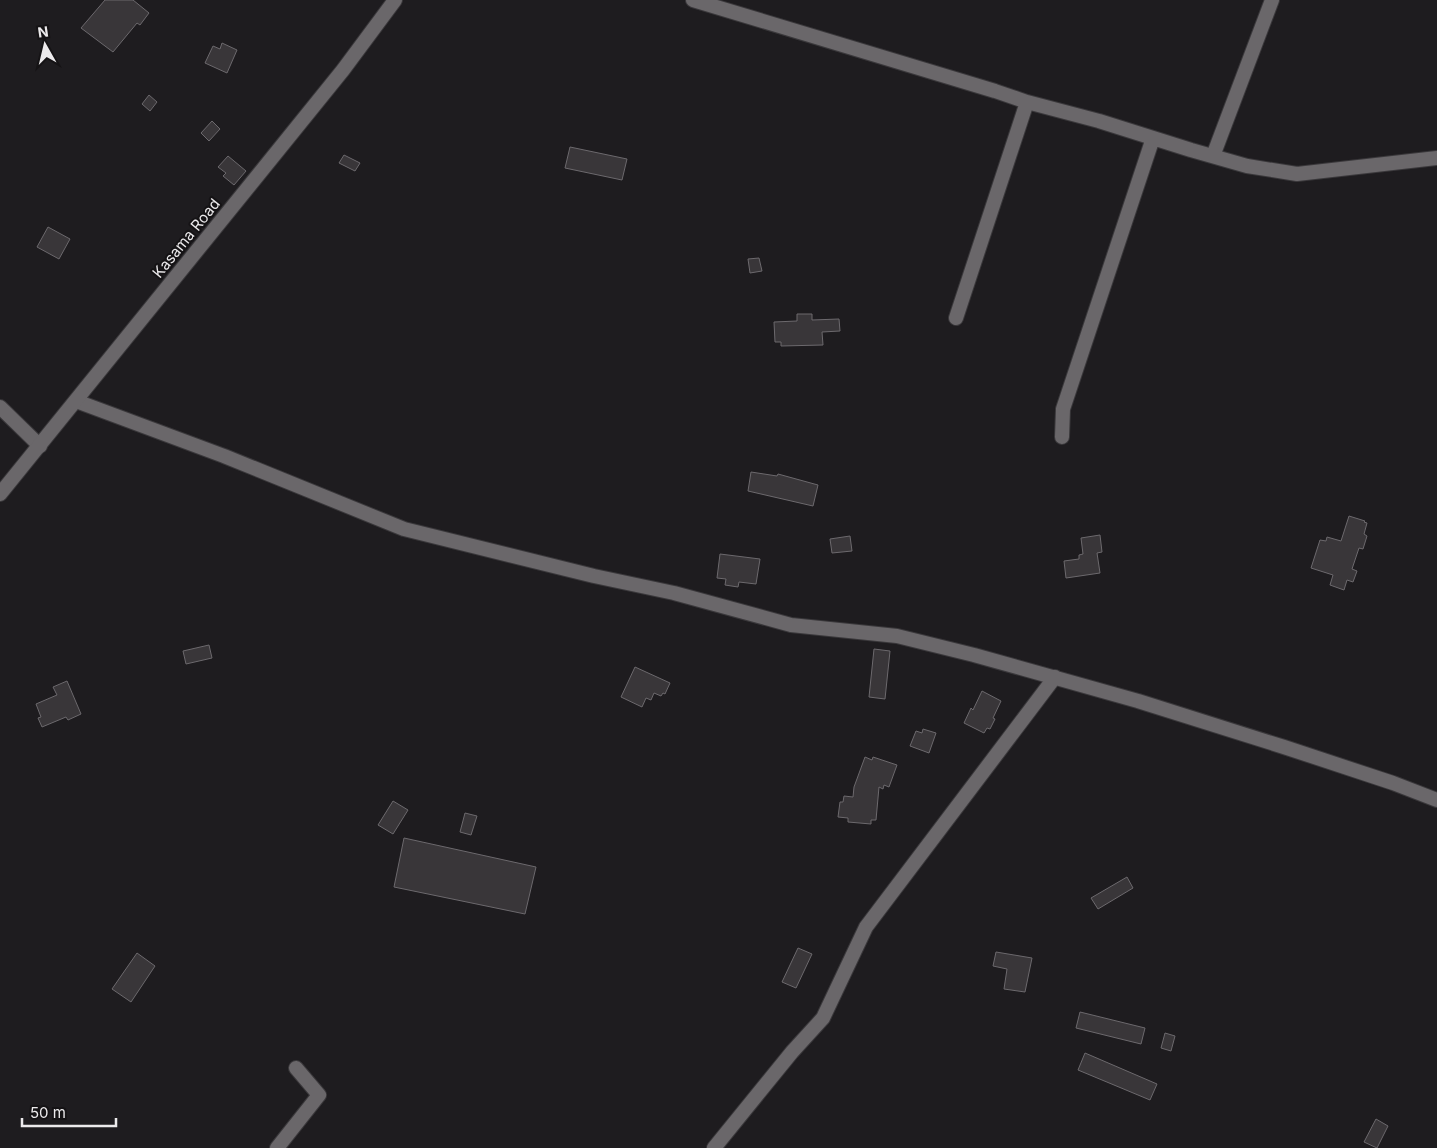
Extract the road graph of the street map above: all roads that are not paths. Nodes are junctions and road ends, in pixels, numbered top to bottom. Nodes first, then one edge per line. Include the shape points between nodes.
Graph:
1 (395, 0) edge
2 (693, 0) edge
3 (1272, 0) edge
4 (1027, 102) junction
5 (1153, 138) junction
6 (1213, 156) junction
7 (1437, 158) edge
8 (956, 318) dead end
9 (76, 401) junction
10 (0, 407) edge
11 (1062, 436) dead end
12 (40, 446) junction
13 (0, 494) edge
14 (1055, 677) junction
15 (1437, 800) edge
16 (296, 1068) dead end
17 (277, 1148) edge
18 (714, 1148) edge

1 - 9 street, Kasama Road via 343,70
2 - 4 street
3 - 6 street
4 - 5 street
4 - 8 street
5 - 6 street
5 - 11 street via 1063,409
6 - 7 street via 1247,166 1296,174
9 - 12 street, Kasama Road
9 - 14 street via 224,456 404,530 674,593 791,625 897,636
10 - 12 street
12 - 13 street, Kasama Road
14 - 15 street via 1284,747
14 - 18 street via 866,927 823,1018
16 - 17 street via 319,1095

